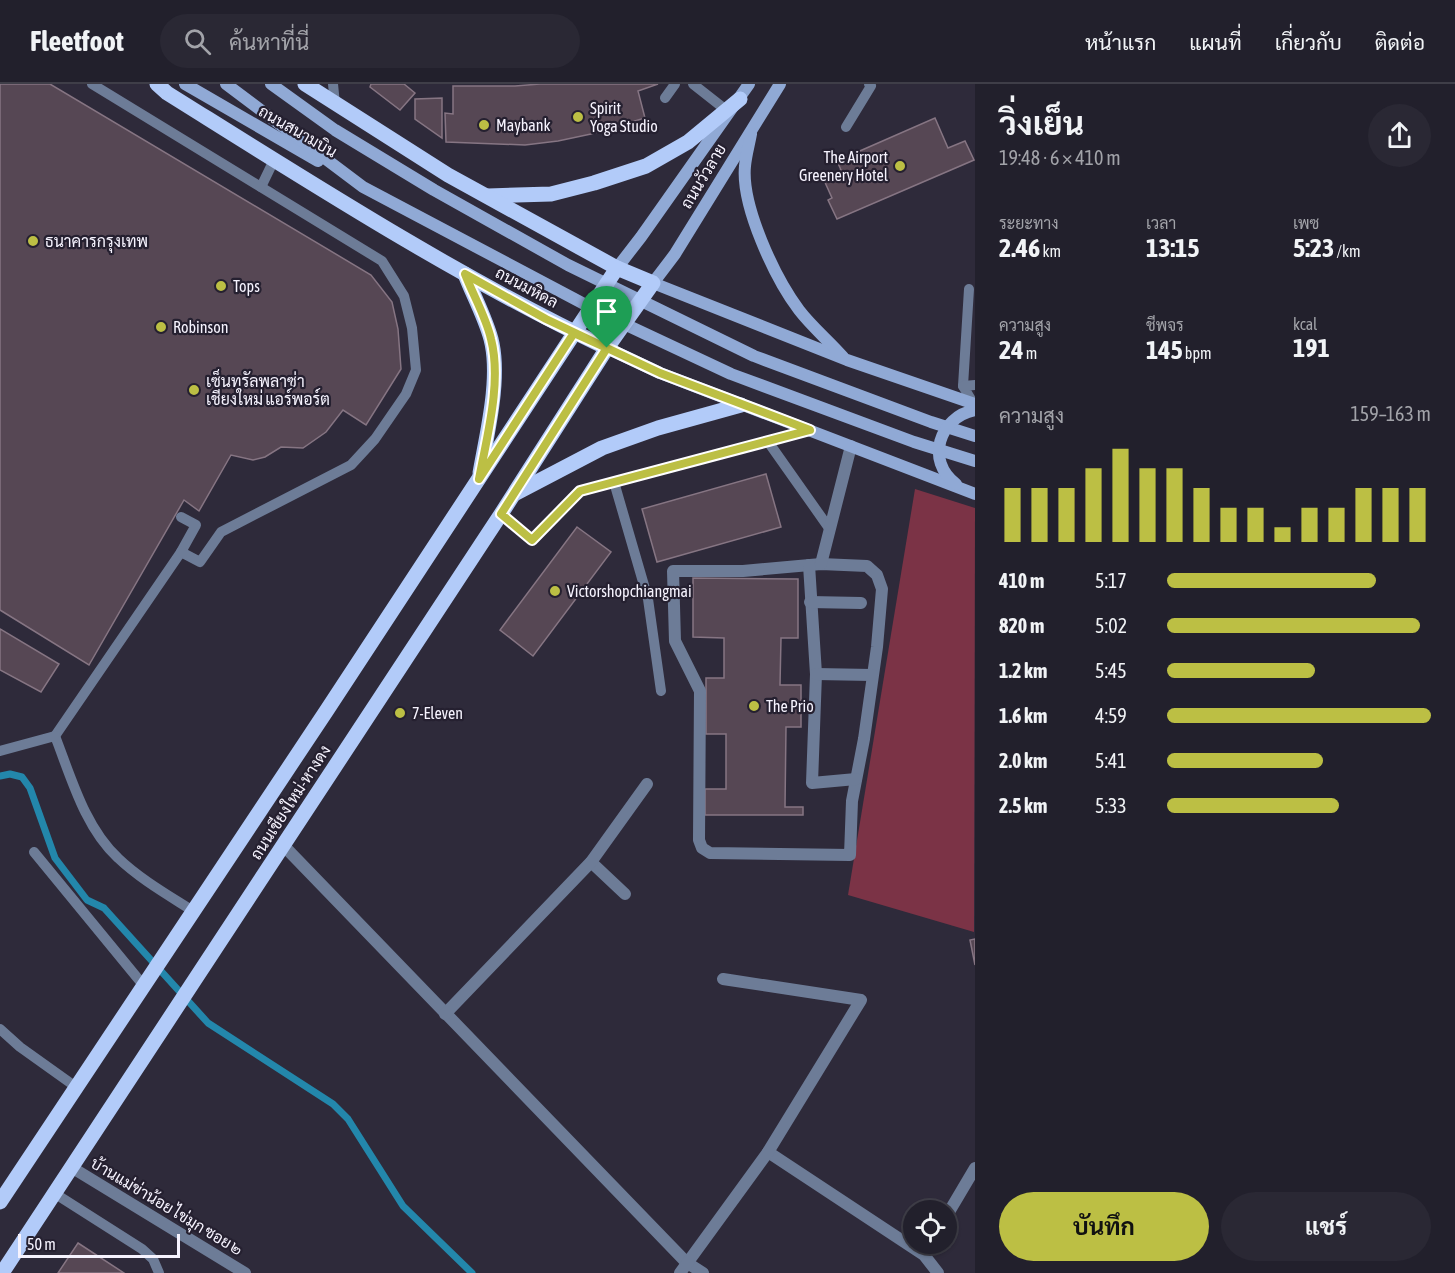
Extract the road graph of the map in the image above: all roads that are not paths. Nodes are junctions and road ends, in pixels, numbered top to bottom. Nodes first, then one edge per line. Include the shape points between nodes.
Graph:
1 (92, 84) edge
2 (152, 84) edge
3 (185, 84) edge
4 (226, 84) edge
5 (271, 84) edge
6 (305, 84) edge
7 (333, 84) edge
8 (675, 84) edge
9 (693, 84) edge
10 (749, 84) edge
11 (780, 84) edge
12 (868, 84) edge
13 (162, 89) edge
14 (665, 98) dead end
15 (740, 99) junction
16 (335, 104) junction
17 (726, 110) junction
18 (752, 127) junction
19 (846, 127) dead end
20 (274, 160) junction
21 (261, 187) junction
22 (363, 187) junction
23 (486, 196) junction
24 (617, 268) junction
25 (465, 274) junction
26 (653, 283) junction
27 (969, 290) dead end
28 (574, 333) junction
29 (607, 348) junction
30 (847, 360) junction
31 (975, 385) edge
32 (963, 386) junction
33 (741, 405) junction
34 (974, 406) edge
35 (810, 430) junction
36 (975, 436) edge
37 (769, 443) junction
38 (851, 446) junction
39 (975, 461) edge
40 (479, 479) junction
41 (614, 482) junction
42 (961, 489) junction
43 (515, 494) junction
44 (975, 494) edge
45 (501, 514) junction
46 (181, 517) dead end
47 (829, 528) junction
48 (181, 552) junction
49 (815, 565) junction
50 (810, 602) junction
51 (861, 603) dead end
52 (816, 674) junction
53 (872, 675) junction
54 (661, 691) dead end
55 (55, 736) junction
56 (0, 750) edge
57 (856, 779) junction
58 (647, 784) dead end
59 (283, 845) junction
60 (34, 852) dead end
61 (591, 862) junction
62 (625, 894) dead end
63 (193, 911) junction
64 (723, 979) dead end
65 (144, 986) junction
66 (445, 1014) junction
67 (0, 1029) edge
68 (76, 1088) junction
69 (768, 1152) junction
70 (71, 1167) junction
71 (975, 1168) edge
72 (54, 1193) junction
73 (956, 1200) edge
74 (0, 1202) edge
75 (903, 1234) edge
76 (930, 1254) edge
77 (683, 1268) edge
78 (4, 1272) edge
79 (159, 1273) edge
80 (245, 1273) edge
81 (703, 1273) edge
82 (938, 1273) edge

1 - 21 lane
2 - 13 main road
3 - 22 main road, ถนนสนามบิน
4 - 22 main road, ถนนมหิดล
5 - 36 main road via 335,130 568,265 754,356
6 - 16 main road
7 - 16 lane
8 - 14 lane
9 - 17 lane
10 - 15 main road, ถนนวัวลาย
11 - 18 main road, ถนนวัวลาย
12 - 19 lane via 871,86
13 - 20 main road, ถนนมหิดล
15 - 17 main road
15 - 24 main road, ถนนวัวลาย
16 - 23 main road
17 - 23 main road via 688,142 646,166 551,194
18 - 26 main road, ถนนวัวลาย via 675,254
18 - 30 main road via 745,168 748,198 763,243 780,283 800,312
20 - 21 lane
20 - 25 main road, ถนนมหิดล
21 - 48 lane via 382,261 404,296 416,370 406,394 375,439 351,465 221,532 200,562
22 - 39 main road, ถนนมหิดล via 603,314 731,374
23 - 24 main road
24 - 26 main road
24 - 28 main road, ถนนเชียงใหม่-หางดง
25 - 28 main road, ถนนมหิดล
25 - 40 main road via 491,339 494,374
26 - 29 main road, ถนนเชียงใหม่-หางดง
26 - 30 main road
27 - 32 lane
28 - 29 main road, ถนนมหิดล
28 - 40 main road, ถนนเชียงใหม่-หางดง
29 - 33 main road, ถนนมหิดล
29 - 43 main road, ถนนเชียงใหม่-หางดง
30 - 34 main road
31 - 32 lane
32 - 34 lane
33 - 35 main road, ถนนมหิดล
33 - 43 main road via 602,448
34 - 42 main road via 956,417 940,439 942,468
35 - 37 lane
35 - 38 main road, ถนนมหิดล
37 - 41 lane
37 - 47 lane
38 - 42 main road, ถนนมหิดล
38 - 47 street
40 - 63 main road, ถนนเชียงใหม่-หางดง
41 - 45 lane via 580,491 532,540
41 - 54 lane via 648,599
42 - 44 main road, ถนนมหิดล
43 - 45 main road, ถนนเชียงใหม่-หางดง
45 - 59 main road, ถนนเชียงใหม่-หางดง
46 - 48 lane via 196,525
47 - 49 street
48 - 55 lane
49 - 50 street
49 - 53 street via 867,566 877,575 882,589
49 - 57 street via 673,571 675,641 700,691 702,848 710,853 850,855
50 - 51 street
50 - 52 street
52 - 53 street
52 - 57 street via 812,783
53 - 57 street
55 - 56 lane
55 - 63 lane via 84,808 117,858
58 - 61 street
59 - 66 street
59 - 70 main road, ถนนเชียงใหม่-หางดง
60 - 65 lane
61 - 62 street
61 - 66 street
63 - 65 main road, ถนนเชียงใหม่-หางดง
64 - 69 street via 861,1000
65 - 68 main road, ถนนเชียงใหม่-หางดง
66 - 77 street
67 - 68 lane
68 - 74 main road, ถนนเชียงใหม่-หางดง
69 - 75 street
69 - 77 street
70 - 72 main road, ถนนเชียงใหม่-หางดง
70 - 80 street, บ้านแม่ข่าน้อย ไข่มุก ซอย ๒
71 - 73 street
72 - 78 main road, ถนนเชียงใหม่-หางดง
72 - 79 lane via 142,1249 153,1259
76 - 82 street
77 - 81 street

